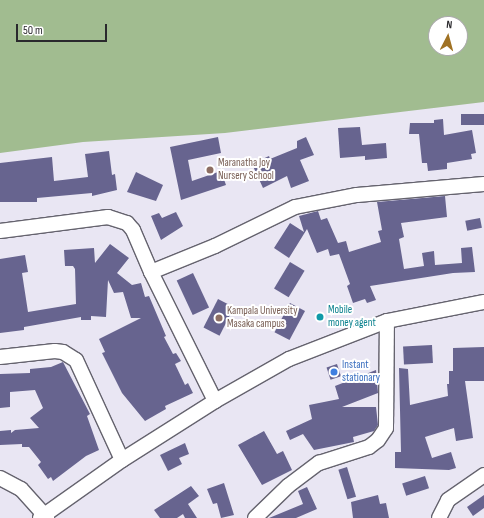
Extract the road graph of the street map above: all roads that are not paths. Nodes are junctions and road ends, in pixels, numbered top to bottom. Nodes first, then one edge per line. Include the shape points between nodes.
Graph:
1 (484, 184) edge
2 (0, 231) edge
3 (151, 272) junction
4 (481, 306) edge
5 (387, 321) junction
6 (0, 357) edge
7 (215, 401) junction
8 (122, 460) junction
9 (484, 475) edge
10 (0, 478) edge
11 (43, 517) edge
12 (255, 518) edge
13 (439, 518) edge

1 - 3 street via 357,196 294,207 215,246
2 - 3 street via 119,218 133,230
3 - 7 street
4 - 5 street
5 - 7 street via 289,358
5 - 12 street via 386,428 378,440 369,448 319,463 288,486
6 - 8 street via 55,351 63,352 76,360
7 - 8 street
8 - 11 street
9 - 13 street via 448,500
10 - 11 street via 21,489

